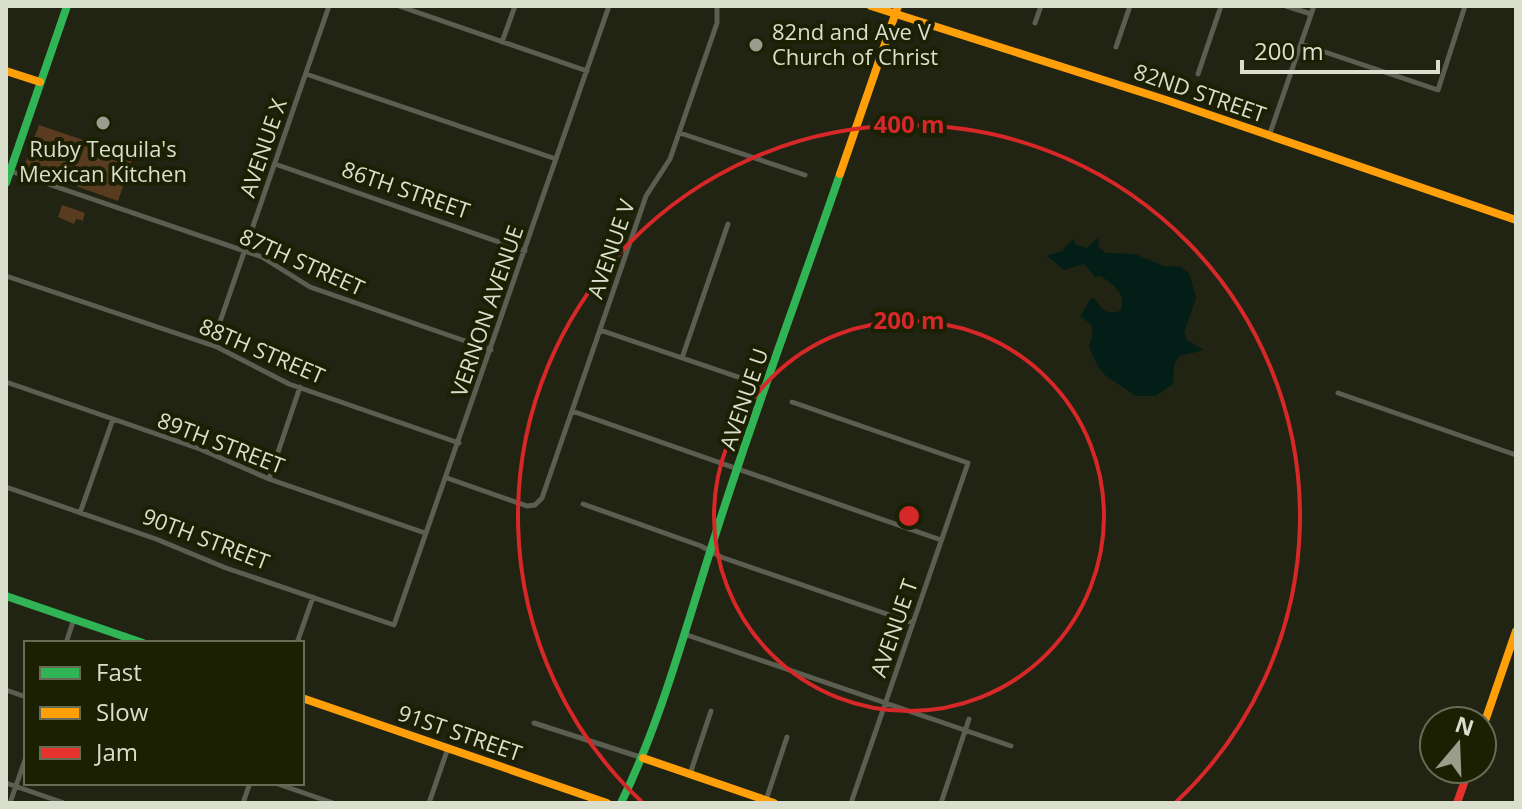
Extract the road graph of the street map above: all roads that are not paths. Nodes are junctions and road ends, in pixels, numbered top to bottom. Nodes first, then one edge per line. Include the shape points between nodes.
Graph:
1 (67, 6) edge
2 (329, 6) edge
3 (399, 6) edge
4 (423, 6) edge
5 (515, 6) edge
6 (609, 6) edge
7 (717, 6) edge
8 (871, 6) edge
9 (1041, 6) edge
10 (1130, 6) edge
11 (1221, 6) edge
12 (1286, 6) edge
13 (1314, 6) edge
14 (1464, 6) edge
15 (896, 10) edge
16 (420, 14) junction
17 (1311, 14) junction
18 (1035, 23) dead end
19 (502, 42) junction
20 (1301, 44) junction
21 (1116, 47) dead end
22 (6, 71) edge
23 (587, 71) junction
24 (306, 74) junction
25 (1198, 74) dead end
26 (40, 82) junction
27 (680, 133) junction
28 (1269, 136) junction
29 (556, 159) junction
30 (275, 164) junction
31 (10, 171) junction
32 (805, 175) dead end
33 (6, 183) edge
34 (1516, 220) edge
35 (728, 224) dead end
36 (525, 251) junction
37 (244, 252) junction
38 (6, 276) edge
39 (600, 330) junction
40 (212, 345) junction
41 (491, 350) junction
42 (682, 358) junction
43 (6, 382) edge
44 (300, 387) junction
45 (767, 387) junction
46 (1338, 393) dead end
47 (792, 402) dead end
48 (572, 411) junction
49 (113, 419) junction
50 (459, 443) junction
51 (1516, 455) edge
52 (739, 468) junction
53 (447, 478) junction
54 (269, 479) junction
55 (6, 487) edge
56 (583, 504) dead end
57 (80, 513) junction
58 (425, 533) junction
59 (942, 540) junction
60 (710, 551) junction
61 (6, 596) edge
62 (313, 597) junction
63 (74, 619) junction
64 (913, 624) junction
65 (394, 625) joint
66 (1516, 631) edge
67 (686, 635) junction
68 (67, 641) edge
69 (137, 641) edge
70 (298, 641) edge
71 (304, 699) edge
72 (885, 703) junction
73 (1491, 705) edge
74 (711, 711) dead end
75 (969, 719) dead end
76 (534, 723) dead end
77 (965, 731) junction
78 (787, 737) dead end
79 (1011, 746) dead end
80 (448, 748) junction
81 (643, 758) junction
82 (24, 763) edge
83 (690, 774) junction
84 (6, 783) edge
85 (281, 785) edge
86 (16, 787) junction
87 (770, 802) edge
88 (10, 803) edge
89 (64, 803) edge
90 (333, 803) edge
91 (429, 803) edge
92 (607, 803) edge
93 (621, 803) edge
94 (851, 803) edge
95 (941, 803) edge

1 - 26 street
2 - 24 street, AVENUE X
3 - 16 street
4 - 16 street
5 - 19 street
6 - 23 street, VERNON AVENUE
7 - 27 street, AVENUE V via 717,23
8 - 15 street, 82ND STREET
9 - 18 street
10 - 21 street
11 - 25 street
12 - 17 street
13 - 17 street
14 - 20 street via 1438,90
15 - 28 street, 82ND STREET
15 - 45 street, AVENUE U
16 - 19 street
17 - 20 street
19 - 23 street
20 - 28 street
22 - 26 street
23 - 29 street, VERNON AVENUE
24 - 29 street
24 - 30 street, AVENUE X
26 - 31 street
27 - 32 street
27 - 39 street, AVENUE V via 646,196
28 - 34 street, 82ND STREET
29 - 36 street, VERNON AVENUE
30 - 36 street, 86TH STREET
30 - 37 street, AVENUE X
31 - 33 street
31 - 37 street, 87TH STREET
35 - 42 street
36 - 41 street, VERNON AVENUE
37 - 40 street, AVENUE X
37 - 41 street, 87TH STREET via 310,287
38 - 40 street, 88TH STREET
39 - 42 street
39 - 48 street, AVENUE V
40 - 44 street, 88TH STREET
41 - 50 street, VERNON AVENUE
42 - 45 street
43 - 49 street, 89TH STREET
44 - 50 street, 88TH STREET
44 - 54 street
45 - 52 street, AVENUE U
46 - 51 street
47 - 59 street, AVENUE T via 968,463
48 - 52 street
48 - 53 street, AVENUE V via 535,505
49 - 54 street, 89TH STREET
49 - 57 street
50 - 53 street, VERNON AVENUE
52 - 59 street
52 - 60 street, AVENUE U
53 - 58 street, VERNON AVENUE
54 - 58 street, 89TH STREET
55 - 57 street, 90TH STREET
56 - 60 street
57 - 62 street, 90TH STREET
58 - 65 street, VERNON AVENUE
59 - 64 street, AVENUE T
60 - 64 street
60 - 67 street, AVENUE U
61 - 63 street
62 - 65 street, 90TH STREET
62 - 70 street
63 - 68 street
63 - 69 street
64 - 72 street, AVENUE T
66 - 73 street
67 - 72 street
67 - 81 street, AVENUE U
71 - 80 street, 91ST STREET
72 - 77 street
72 - 94 street, AVENUE T
74 - 83 street
75 - 77 street
76 - 81 street
77 - 79 street
77 - 95 street
78 - 87 street
80 - 91 street
80 - 92 street, 91ST STREET
81 - 83 street
81 - 93 street, AVENUE U
82 - 86 street
83 - 87 street
84 - 86 street
85 - 90 street
86 - 88 street
86 - 89 street

